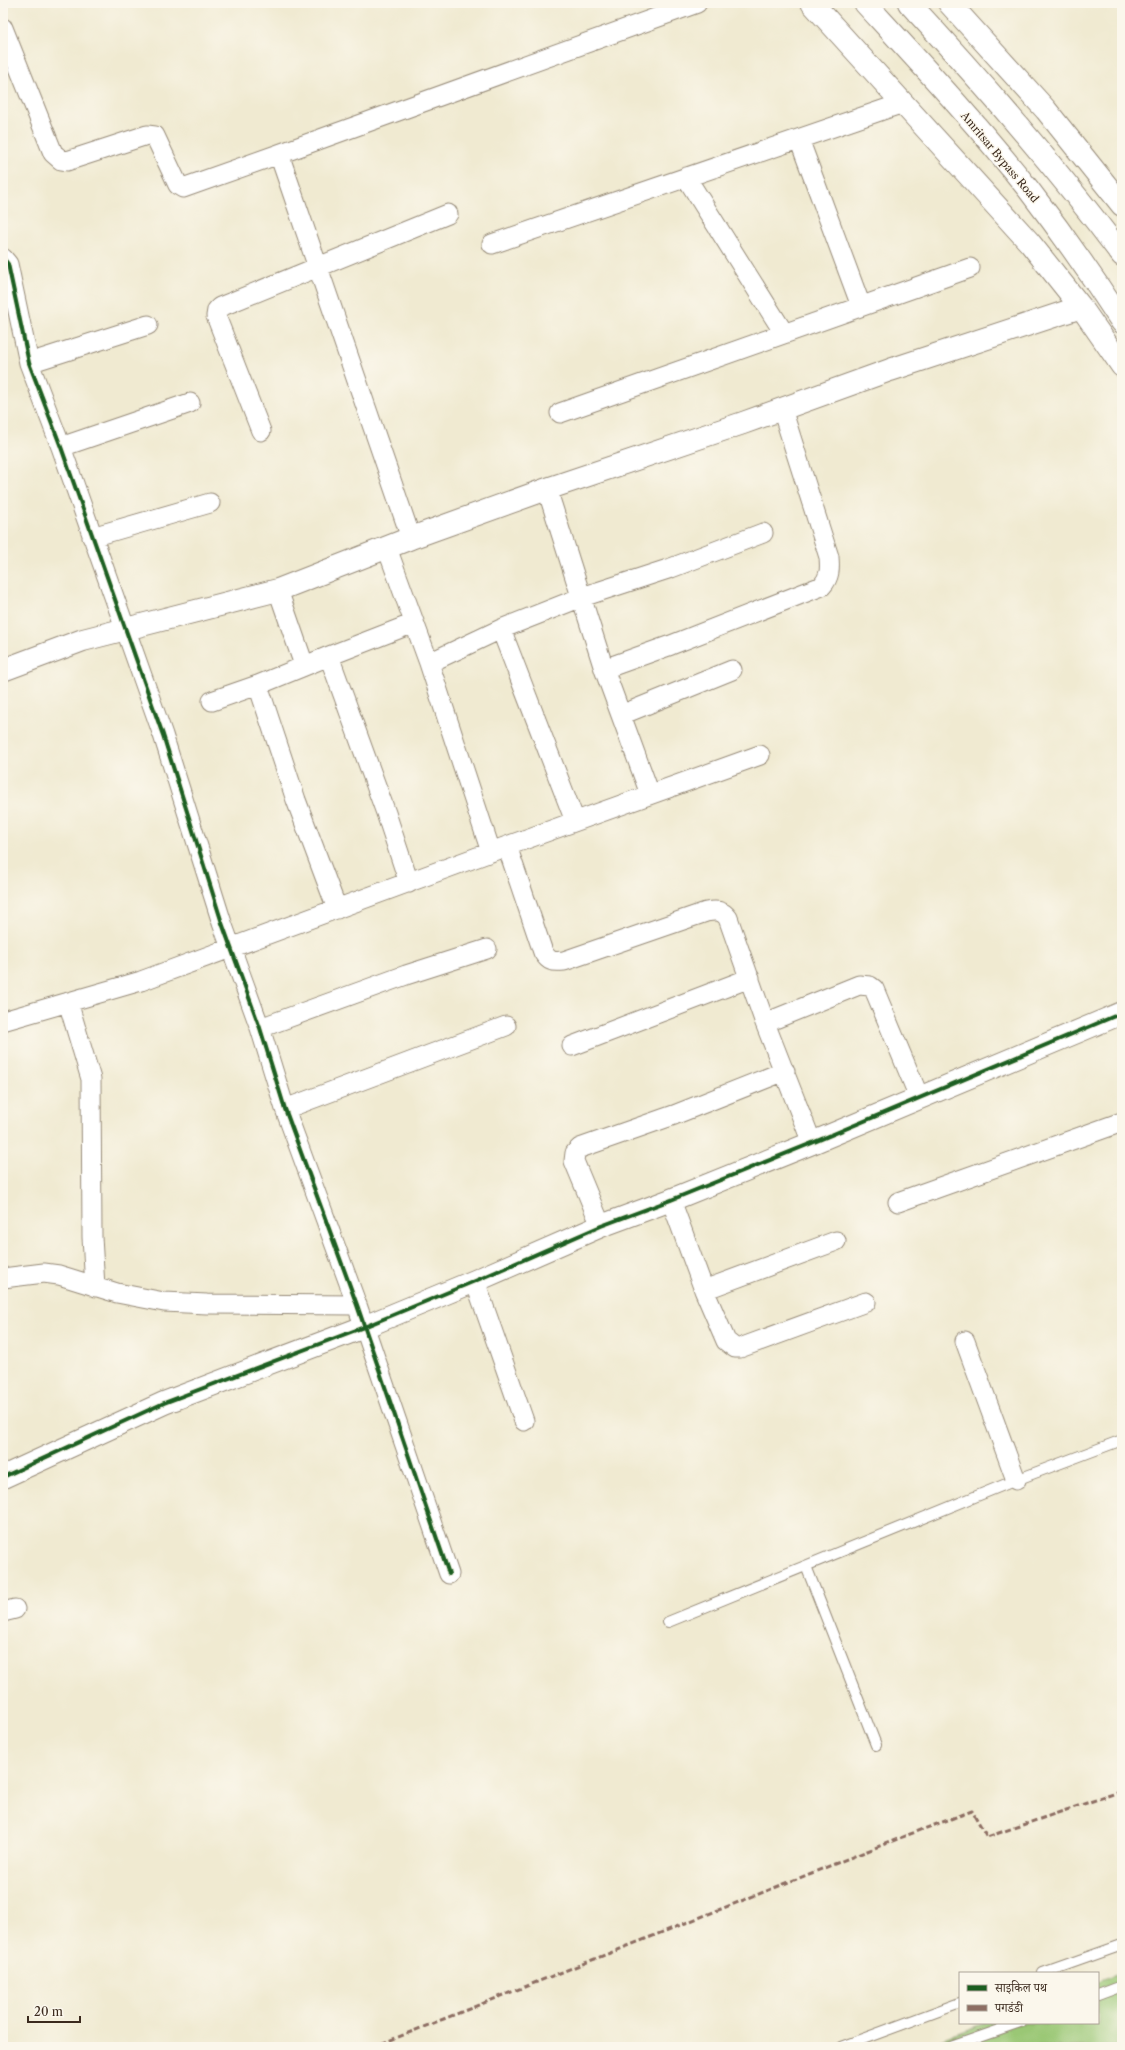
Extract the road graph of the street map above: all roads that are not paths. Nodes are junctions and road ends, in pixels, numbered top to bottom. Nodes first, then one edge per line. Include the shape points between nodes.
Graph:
1 (697, 3) edge
2 (812, 3) edge
3 (865, 3) edge
4 (909, 3) edge
5 (949, 3) edge
6 (5, 40) edge
7 (903, 103) junction
8 (799, 139) junction
9 (279, 154) junction
10 (686, 177) junction
11 (1122, 205) edge
12 (448, 214) dead end
13 (492, 244) dead end
14 (1122, 255) edge
15 (3, 258) edge
16 (318, 268) junction
17 (970, 268) dead end
18 (860, 306) junction
19 (1082, 307) junction
20 (1122, 322) edge
21 (148, 325) dead end
22 (784, 333) junction
23 (29, 364) junction
24 (1122, 366) edge
25 (190, 403) dead end
26 (782, 409) junction
27 (560, 413) dead end
28 (261, 431) dead end
29 (61, 447) junction
30 (547, 489) junction
31 (210, 504) dead end
32 (763, 533) dead end
33 (92, 537) junction
34 (411, 538) junction
35 (387, 548) junction
36 (278, 590) junction
37 (582, 597) junction
38 (414, 623) junction
39 (124, 628) junction
40 (501, 629) junction
41 (329, 656) junction
42 (429, 663) junction
43 (304, 665) junction
44 (604, 669) junction
45 (3, 670) edge
46 (732, 670) dead end
47 (258, 685) junction
48 (212, 701) dead end
49 (621, 715) junction
50 (760, 755) dead end
51 (650, 794) junction
52 (575, 821) junction
53 (499, 849) junction
54 (409, 883) junction
55 (337, 909) junction
56 (232, 947) junction
57 (487, 949) dead end
58 (750, 978) junction
59 (68, 1002) junction
60 (1122, 1013) edge
61 (3, 1021) edge
62 (765, 1023) junction
63 (506, 1026) dead end
64 (260, 1028) junction
65 (572, 1046) dead end
66 (785, 1071) junction
67 (919, 1097) junction
68 (285, 1109) junction
69 (1122, 1122) edge
70 (812, 1143) junction
71 (671, 1200) junction
72 (898, 1202) dead end
73 (601, 1226) junction
74 (836, 1241) dead end
75 (3, 1278) edge
76 (475, 1281) junction
77 (95, 1287) junction
78 (704, 1290) junction
79 (866, 1302) dead end
80 (357, 1305) junction
81 (364, 1327) junction
82 (965, 1341) dead end
83 (524, 1421) dead end
84 (1122, 1440) edge
85 (3, 1477) edge
86 (1016, 1480) junction
87 (806, 1566) junction
88 (449, 1574) dead end
89 (668, 1622) dead end
90 (876, 1745) dead end
91 (1122, 1945) edge
92 (1046, 1972) edge
93 (1122, 1986) edge
94 (1099, 1995) edge
95 (959, 2003) edge
96 (1017, 2024) edge
97 (841, 2047) edge
98 (951, 2047) edge

1 - 9 street
2 - 7 main road
3 - 20 main road, Amritsar Bypass Road via 975,125 1029,190 1083,263
4 - 14 main road via 1015,122 1078,197
5 - 11 main road via 1046,110
6 - 9 street via 53,153 61,160 67,161 153,135 178,185 183,188
7 - 8 street
7 - 19 main road via 1030,243
8 - 10 street
8 - 18 street
9 - 16 street
10 - 13 street
10 - 22 street
12 - 16 street
15 - 23 street via 8,264
16 - 28 street via 227,303 217,310 216,316
16 - 34 street
17 - 18 street
18 - 22 street
19 - 24 main road
19 - 26 main road via 890,370
21 - 23 street
22 - 27 street
23 - 29 street
25 - 29 street
26 - 30 main road
26 - 44 street via 828,557 830,571 826,582 815,589
29 - 33 street
30 - 34 main road
30 - 37 street
31 - 33 street
32 - 37 street via 671,568
33 - 39 street
34 - 35 main road
35 - 36 main road
35 - 38 street
36 - 39 main road
36 - 43 street
37 - 40 street
37 - 44 street
38 - 41 street
38 - 42 street
39 - 45 main road via 83,640
39 - 56 street via 163,735
40 - 42 street
40 - 52 street
41 - 43 street
41 - 54 street
42 - 53 street
43 - 47 street
44 - 49 street
46 - 49 street
47 - 48 street
47 - 55 street via 291,786
49 - 51 street
50 - 51 street
51 - 52 street
52 - 53 street
53 - 54 street
53 - 58 street via 547,959 553,962 564,961 706,912 719,910 728,918
54 - 55 street
55 - 56 street
56 - 59 street via 141,981
56 - 64 street
57 - 64 street via 406,975
58 - 62 street
58 - 65 street
59 - 61 street
59 - 77 street via 91,1079 92,1237
60 - 67 main road
62 - 66 street
62 - 67 street via 859,985 870,986 874,989
63 - 68 street
64 - 68 street
66 - 70 street
66 - 73 street via 674,1115 580,1148 575,1153 574,1161
67 - 70 main road
68 - 80 street
69 - 72 street
70 - 71 main road
71 - 73 main road
71 - 78 street
73 - 76 main road
74 - 78 street
75 - 77 street via 44,1273 60,1275
76 - 81 main road
76 - 83 street
77 - 80 street via 164,1302
78 - 79 street via 726,1341 735,1348
80 - 81 street
81 - 85 main road via 164,1403
81 - 88 street
82 - 86 street
84 - 86 lane
86 - 87 lane
87 - 89 lane
87 - 90 lane
91 - 92 lane
93 - 94 lane
95 - 97 lane
96 - 98 lane

